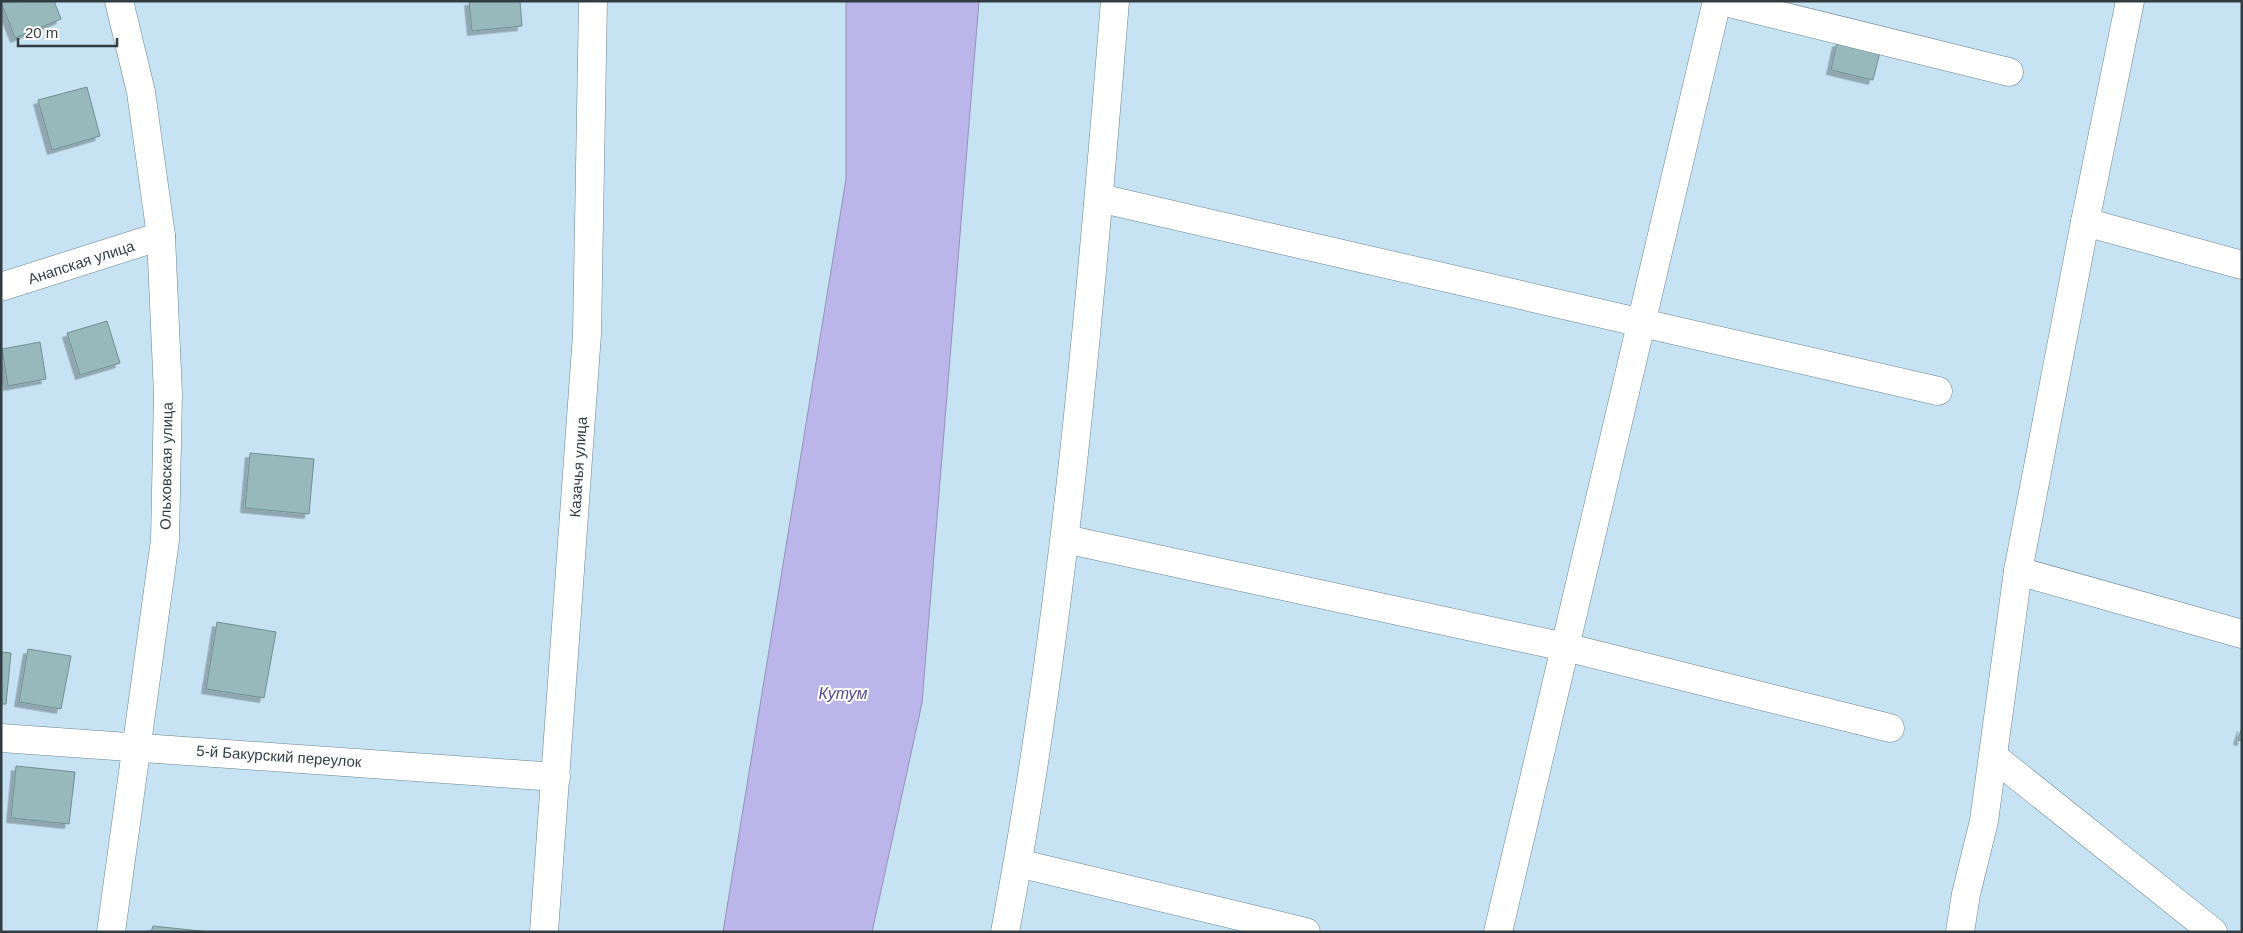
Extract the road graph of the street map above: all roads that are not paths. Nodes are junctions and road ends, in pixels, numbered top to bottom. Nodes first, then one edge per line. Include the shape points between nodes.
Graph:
1 (119, 1) edge
2 (593, 1) edge
3 (1115, 1) edge
4 (1719, 1) edge
5 (2130, 1) edge
6 (2009, 72) dead end
7 (1099, 198) junction
8 (2085, 222) junction
9 (161, 236) junction
10 (2242, 266) edge
11 (1, 287) edge
12 (1642, 321) junction
13 (1938, 391) dead end
14 (1065, 539) junction
15 (2018, 571) junction
16 (2242, 634) edge
17 (1565, 647) junction
18 (1890, 728) dead end
19 (1, 738) edge
20 (138, 746) junction
21 (1994, 757) junction
22 (556, 776) junction
23 (1018, 863) junction
24 (111, 932) edge
25 (544, 932) edge
26 (1005, 932) edge
27 (1306, 932) edge
28 (1498, 932) edge
29 (1960, 932) edge
30 (2214, 932) edge

1 - 9 street, Ольховская улица via 141,92
2 - 22 street, Казачья улица via 587,334
3 - 7 street
4 - 6 street
4 - 12 street
5 - 8 street
7 - 12 street
7 - 14 street
8 - 10 street
8 - 15 street
9 - 11 street, Анапская улица
9 - 20 street, Ольховская улица via 168,394 165,540
12 - 13 street
12 - 17 street
14 - 17 street
14 - 23 street
15 - 16 street
15 - 21 street
17 - 18 street
17 - 28 street
19 - 20 street, 5-й Бакурский переулок
20 - 22 street, 5-й Бакурский переулок
20 - 24 street, Ольховская улица
21 - 29 street
21 - 30 street
22 - 25 street, Казачья улица
23 - 26 street
23 - 27 street

